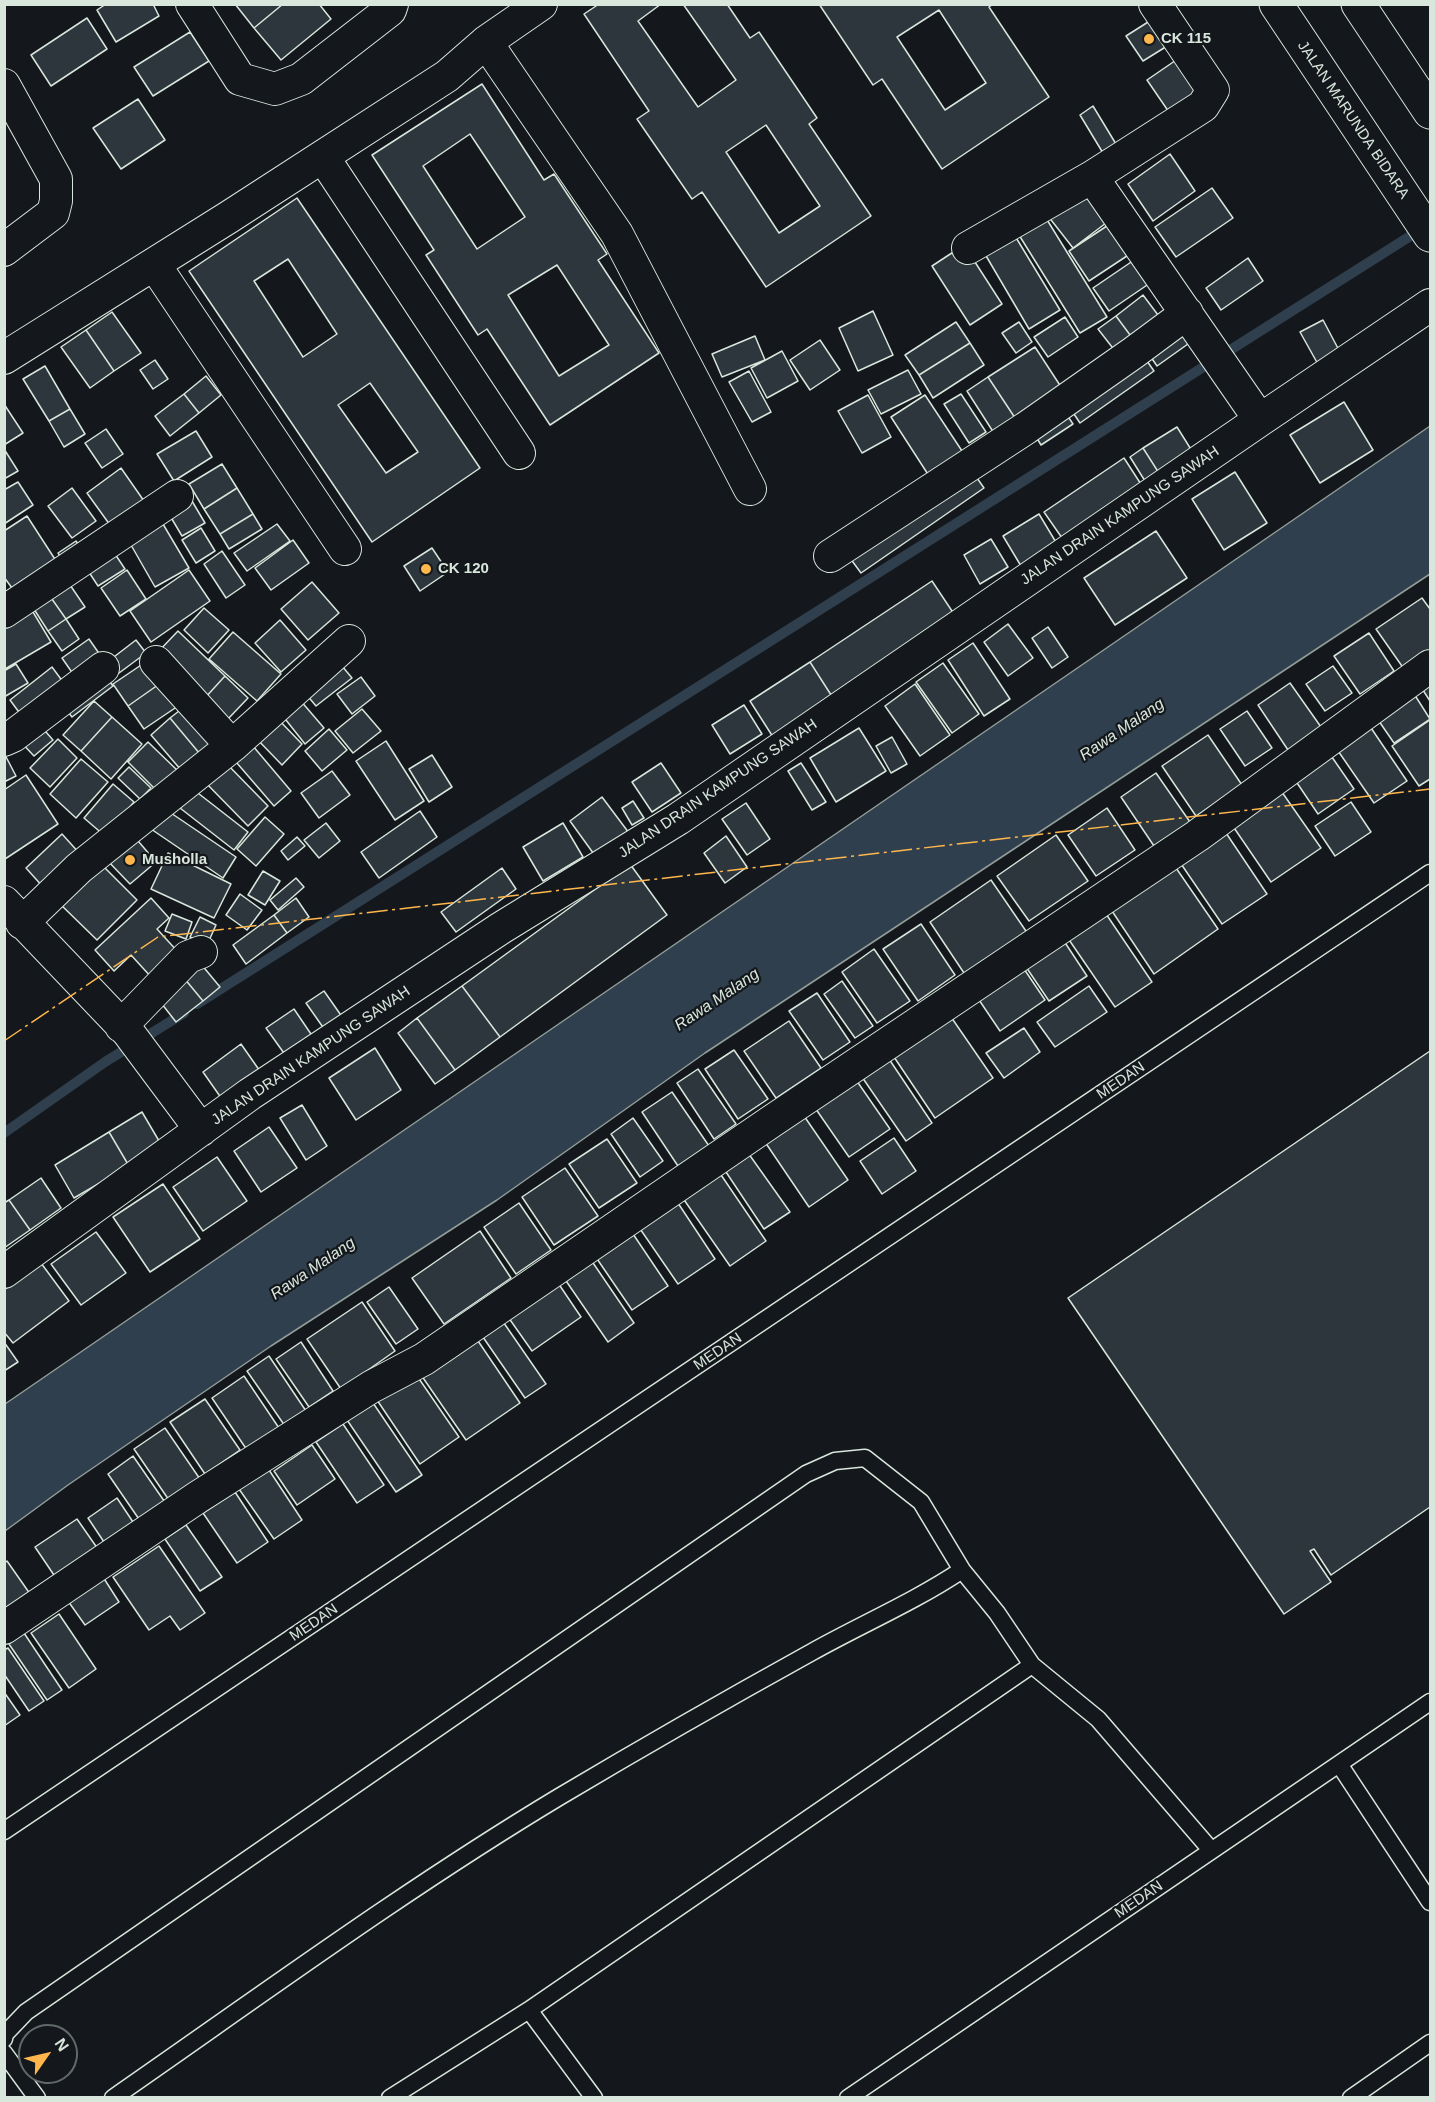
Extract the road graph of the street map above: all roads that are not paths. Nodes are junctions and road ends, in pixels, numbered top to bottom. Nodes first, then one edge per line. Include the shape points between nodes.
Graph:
1 (192, 4) edge
2 (392, 4) edge
3 (541, 4) edge
4 (1155, 4) edge
5 (1276, 4) edge
6 (1358, 4) edge
7 (486, 42) junction
8 (4, 85) edge
9 (1431, 112) edge
10 (323, 157) junction
11 (1092, 177) junction
12 (1431, 235) edge
13 (968, 248) dead end
14 (4, 250) edge
15 (154, 264) junction
16 (1431, 305) edge
17 (1193, 321) junction
18 (4, 357) edge
19 (1260, 420) junction
20 (519, 453) dead end
21 (750, 489) dead end
22 (177, 496) dead end
23 (345, 549) dead end
24 (830, 556) dead end
25 (4, 612) edge
26 (349, 641) dead end
27 (156, 662) dead end
28 (1431, 666) edge
29 (103, 668) dead end
30 (4, 740) edge
31 (232, 747) junction
32 (1431, 873) edge
33 (13, 913) edge
34 (201, 952) dead end
35 (125, 1029) junction
36 (201, 1130) junction
37 (4, 1272) edge
38 (962, 1570) junction
39 (4, 1628) edge
40 (1032, 1665) junction
41 (1431, 1702) edge
42 (1339, 1764) junction
43 (4, 1831) edge
44 (1211, 1850) junction
45 (1431, 1902) edge
46 (529, 2010) junction
47 (4, 2039) edge
48 (1431, 2043) edge
49 (4, 2053) edge
50 (38, 2097) edge
51 (113, 2097) edge
52 (390, 2097) edge
53 (594, 2097) edge
54 (848, 2097) edge
55 (1351, 2097) edge

1 - 2 street via 240,78 275,89 301,79 390,10
3 - 7 street
4 - 11 street via 1214,90 1203,106
5 - 12 main road, JALAN MARUNDA BIDARA
6 - 9 main road
7 - 10 street via 447,76
7 - 21 street via 617,234
8 - 14 street via 56,178 53,213
10 - 15 street
10 - 20 street
11 - 13 street
11 - 17 street
15 - 18 street
15 - 23 street
16 - 19 street, JALAN DRAIN KAMPUNG SAWAH
17 - 19 street
17 - 24 street via 1133,353
19 - 36 street, JALAN DRAIN KAMPUNG SAWAH via 678,819 501,928
22 - 25 street
26 - 31 street
27 - 31 street
28 - 39 street via 1197,836 424,1359 371,1387 198,1497
29 - 30 street
31 - 33 street via 79,868
32 - 43 lane, MEDAN
33 - 35 street
34 - 35 street via 188,957
35 - 36 street
36 - 37 street, JALAN DRAIN KAMPUNG SAWAH
38 - 40 lane
38 - 47 lane via 921,1502 865,1458 835,1461 806,1474 26,2012
38 - 51 lane via 929,1592 721,1702 447,1867
40 - 44 lane via 1098,1719
40 - 46 lane
41 - 42 lane, MEDAN
42 - 44 lane, MEDAN
42 - 45 lane
44 - 54 lane, MEDAN
46 - 52 lane
46 - 53 lane
48 - 55 lane
49 - 50 lane

